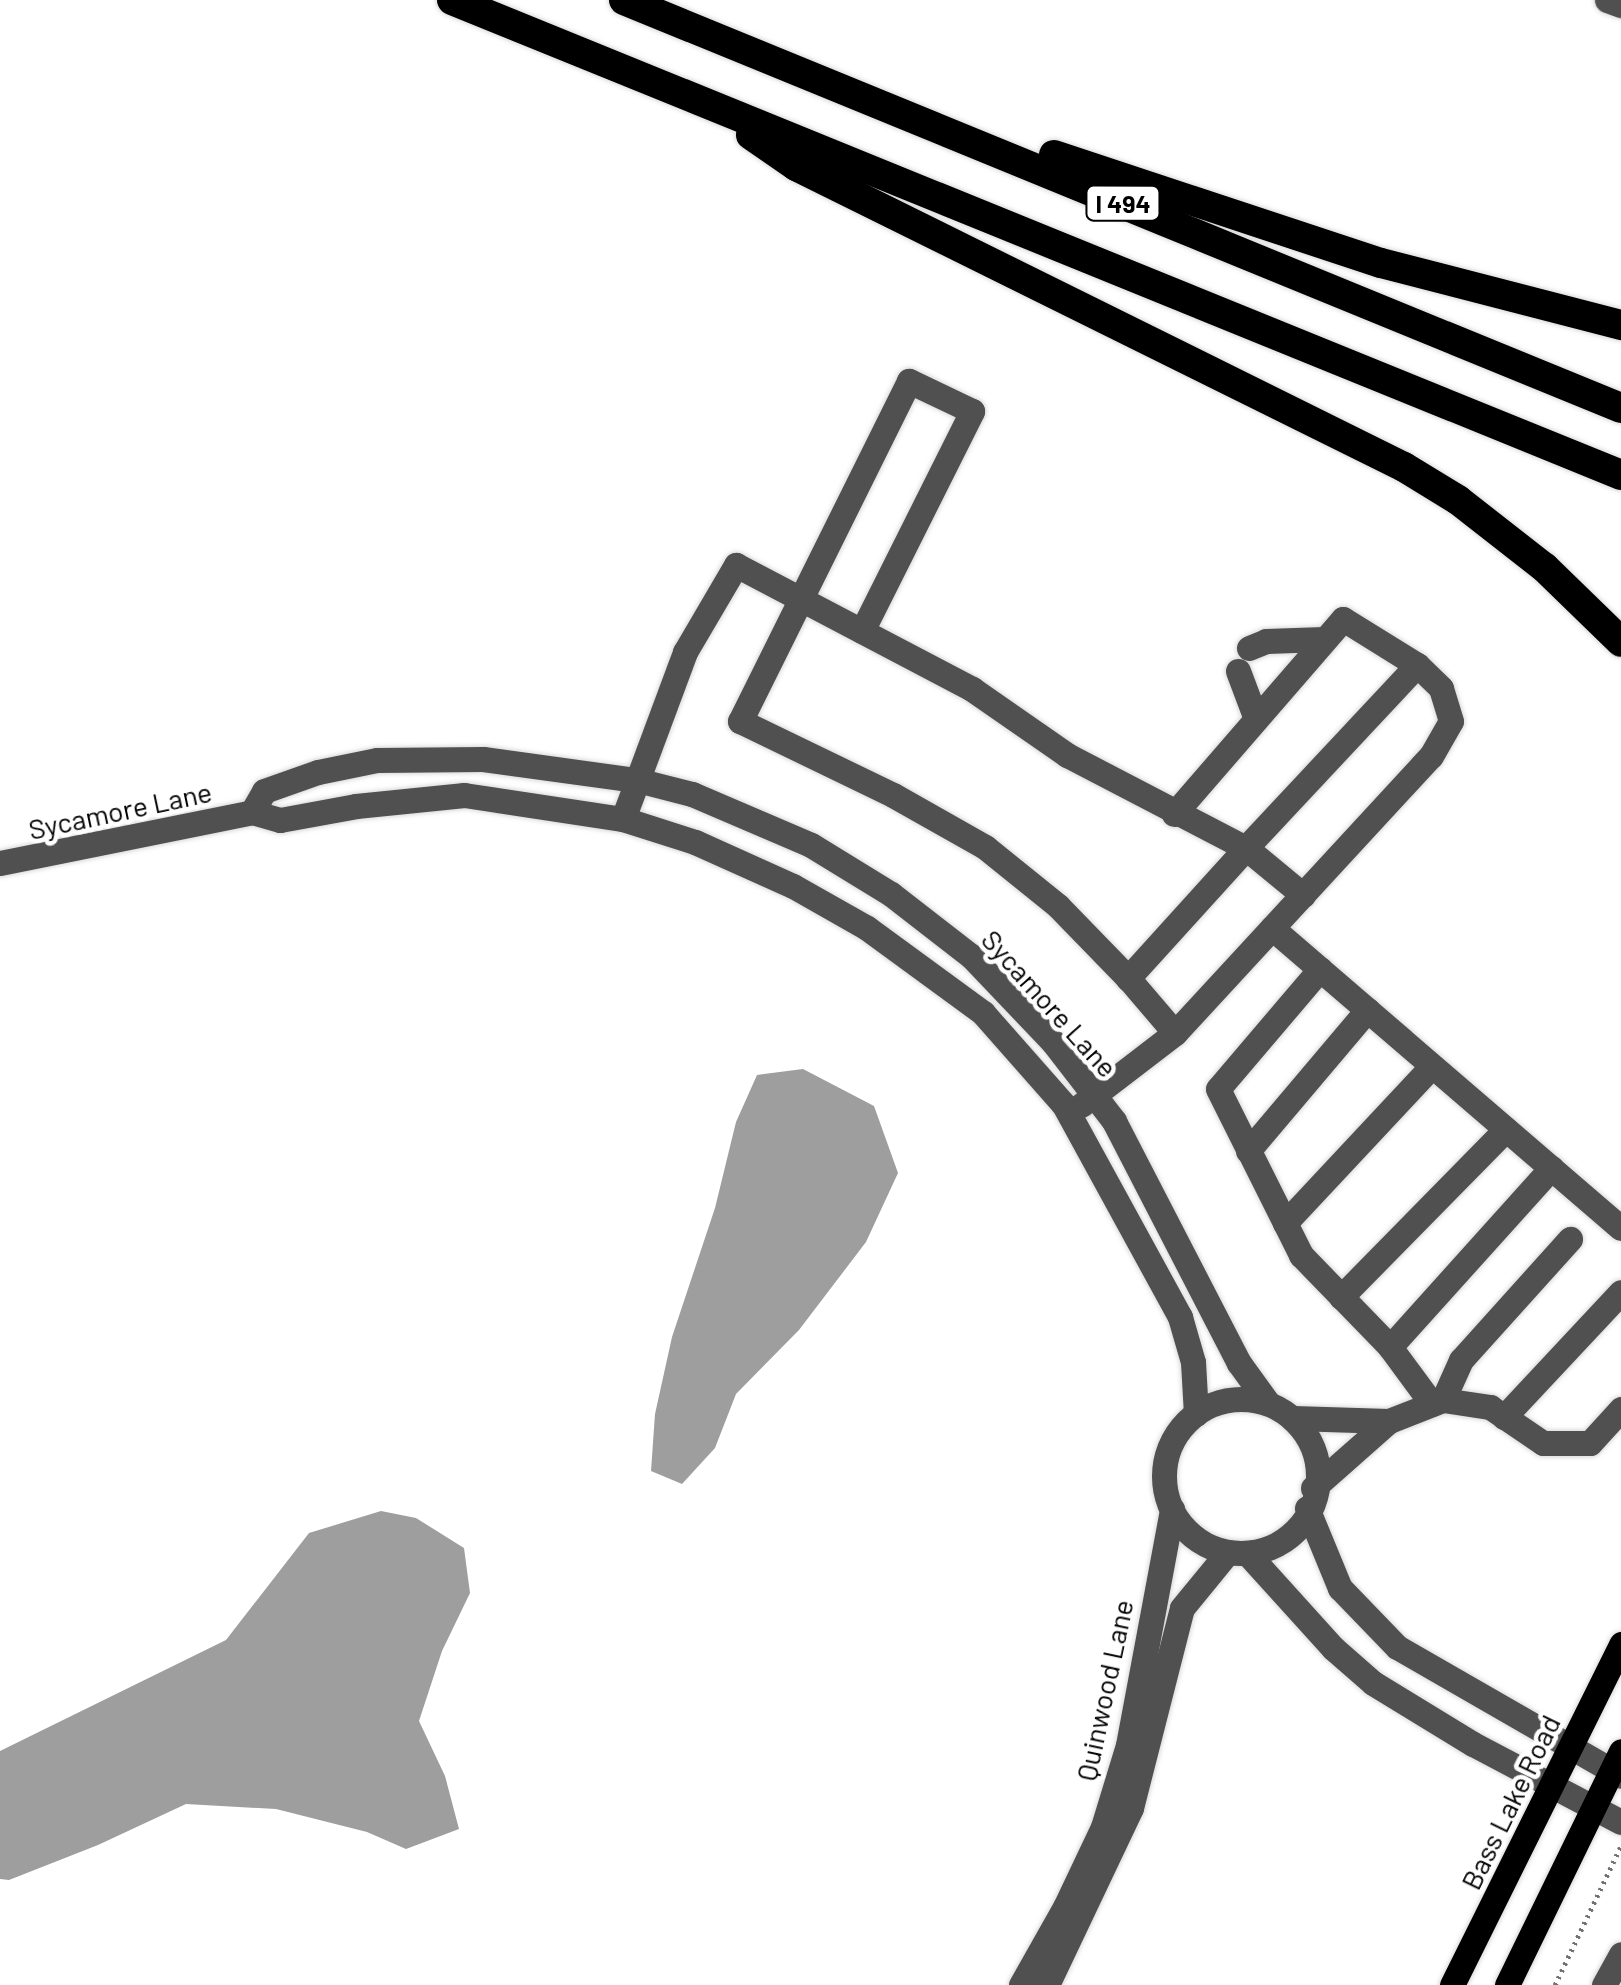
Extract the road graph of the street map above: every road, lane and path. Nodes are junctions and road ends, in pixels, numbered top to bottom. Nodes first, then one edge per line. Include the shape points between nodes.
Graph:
1 (452, 0) edge
2 (624, 0) edge
3 (1607, 0) edge
4 (1621, 5) edge
5 (742, 47) junction
6 (699, 100) junction
7 (1621, 325) edge
8 (1621, 408) edge
9 (1621, 475) edge
10 (802, 599) junction
11 (862, 631) junction
12 (1324, 639) junction
13 (1621, 642) edge
14 (1417, 665) junction
15 (1256, 718) junction
16 (637, 780) junction
17 (252, 812) junction
18 (1174, 814) junction
19 (623, 819) junction
20 (1246, 848) junction
21 (0, 863) edge
22 (1303, 895) junction
23 (1272, 928) junction
24 (1320, 969) junction
25 (1128, 978) junction
26 (1367, 1010) junction
27 (1175, 1033) junction
28 (1432, 1066) junction
29 (1094, 1096) junction
30 (1068, 1114) junction
31 (1506, 1129) junction
32 (1248, 1150) junction
33 (1551, 1168) junction
34 (1284, 1223) junction
35 (1621, 1228) edge
36 (1570, 1239) dead end
37 (1621, 1292) edge
38 (1341, 1297) junction
39 (1390, 1348) junction
40 (1437, 1402) junction
41 (1268, 1403) junction
42 (1621, 1409) edge
43 (1196, 1414) junction
44 (1504, 1417) junction
45 (1293, 1418) junction
46 (1389, 1421) junction
47 (1310, 1498) junction
48 (1172, 1509) junction
49 (1238, 1554) junction
50 (1621, 1644) edge
51 (1569, 1748) junction
52 (1618, 1766) edge
53 (1554, 1783) junction
54 (1594, 1806) junction
55 (1621, 1822) edge
56 (1107, 1840) junction
57 (1621, 1846) edge
58 (1618, 1859) edge
59 (1621, 1954) edge
60 (1021, 1985) edge
61 (1048, 1985) edge
62 (1452, 1985) edge
63 (1507, 1985) edge
64 (1555, 1985) edge
65 (1604, 1985) edge

1 - 6 highway, I 494
2 - 5 highway, I 494
3 - 4 street
5 - 7 highway via 1364,258
5 - 8 highway, I 494
6 - 9 highway, I 494
6 - 13 highway via 796,166 1404,467 1546,568
10 - 11 street
10 - 11 street via 910,381 972,410
10 - 16 street via 736,564 686,652
10 - 25 street via 740,721 985,847 1058,906
11 - 18 street via 972,689 1067,755
12 - 14 street via 1343,619
12 - 15 street
12 - 15 street via 1266,641 1244,660
14 - 20 street
14 - 22 street via 1441,688 1451,722 1431,756
15 - 18 street
16 - 17 street, Sycamore Lane via 483,758 377,760 264,791
16 - 19 street
16 - 29 street, Sycamore Lane via 692,794 811,845 891,894 972,956
17 - 19 street, Sycamore Lane via 280,820 464,795
17 - 21 street, Sycamore Lane
18 - 20 street
19 - 30 street, Sycamore Lane via 744,864 867,928 983,1012
20 - 22 street
20 - 25 street
22 - 23 street
23 - 24 street
23 - 27 street
24 - 26 street
24 - 32 street via 1218,1090
25 - 27 street
26 - 28 street
26 - 32 street
27 - 29 street
28 - 31 street
28 - 34 street
29 - 30 street
29 - 41 street, Sycamore Lane via 1114,1121 1240,1363
30 - 43 street, Sycamore Lane via 1180,1317 1193,1362
31 - 33 street
31 - 38 street
32 - 34 street
33 - 35 street
33 - 39 street
34 - 38 street via 1301,1256
36 - 40 street via 1461,1360
37 - 44 street
38 - 39 street
39 - 40 street
40 - 44 street via 1490,1407
40 - 46 street
41 - 43 street via 1230,1398
41 - 45 street
42 - 44 street via 1590,1443 1543,1443
43 - 48 street via 1172,1445
45 - 46 street
45 - 47 street via 1313,1449
46 - 47 street
47 - 49 street via 1287,1539 1265,1552
47 - 51 street via 1340,1588 1369,1622 1397,1647
48 - 49 street via 1194,1539
48 - 56 street, Quinwood Lane
49 - 53 street via 1373,1682
49 - 56 street, Quinwood Lane via 1182,1608 1151,1738
50 - 51 main road, Bass Lake Road
51 - 52 street
51 - 53 main road, Bass Lake Road
52 - 54 main road
53 - 54 street
53 - 62 main road, Bass Lake Road
54 - 55 street
54 - 63 main road
56 - 60 street, Quinwood Lane
56 - 61 street, Quinwood Lane
57 - 58 path
58 - 64 path
59 - 65 street

